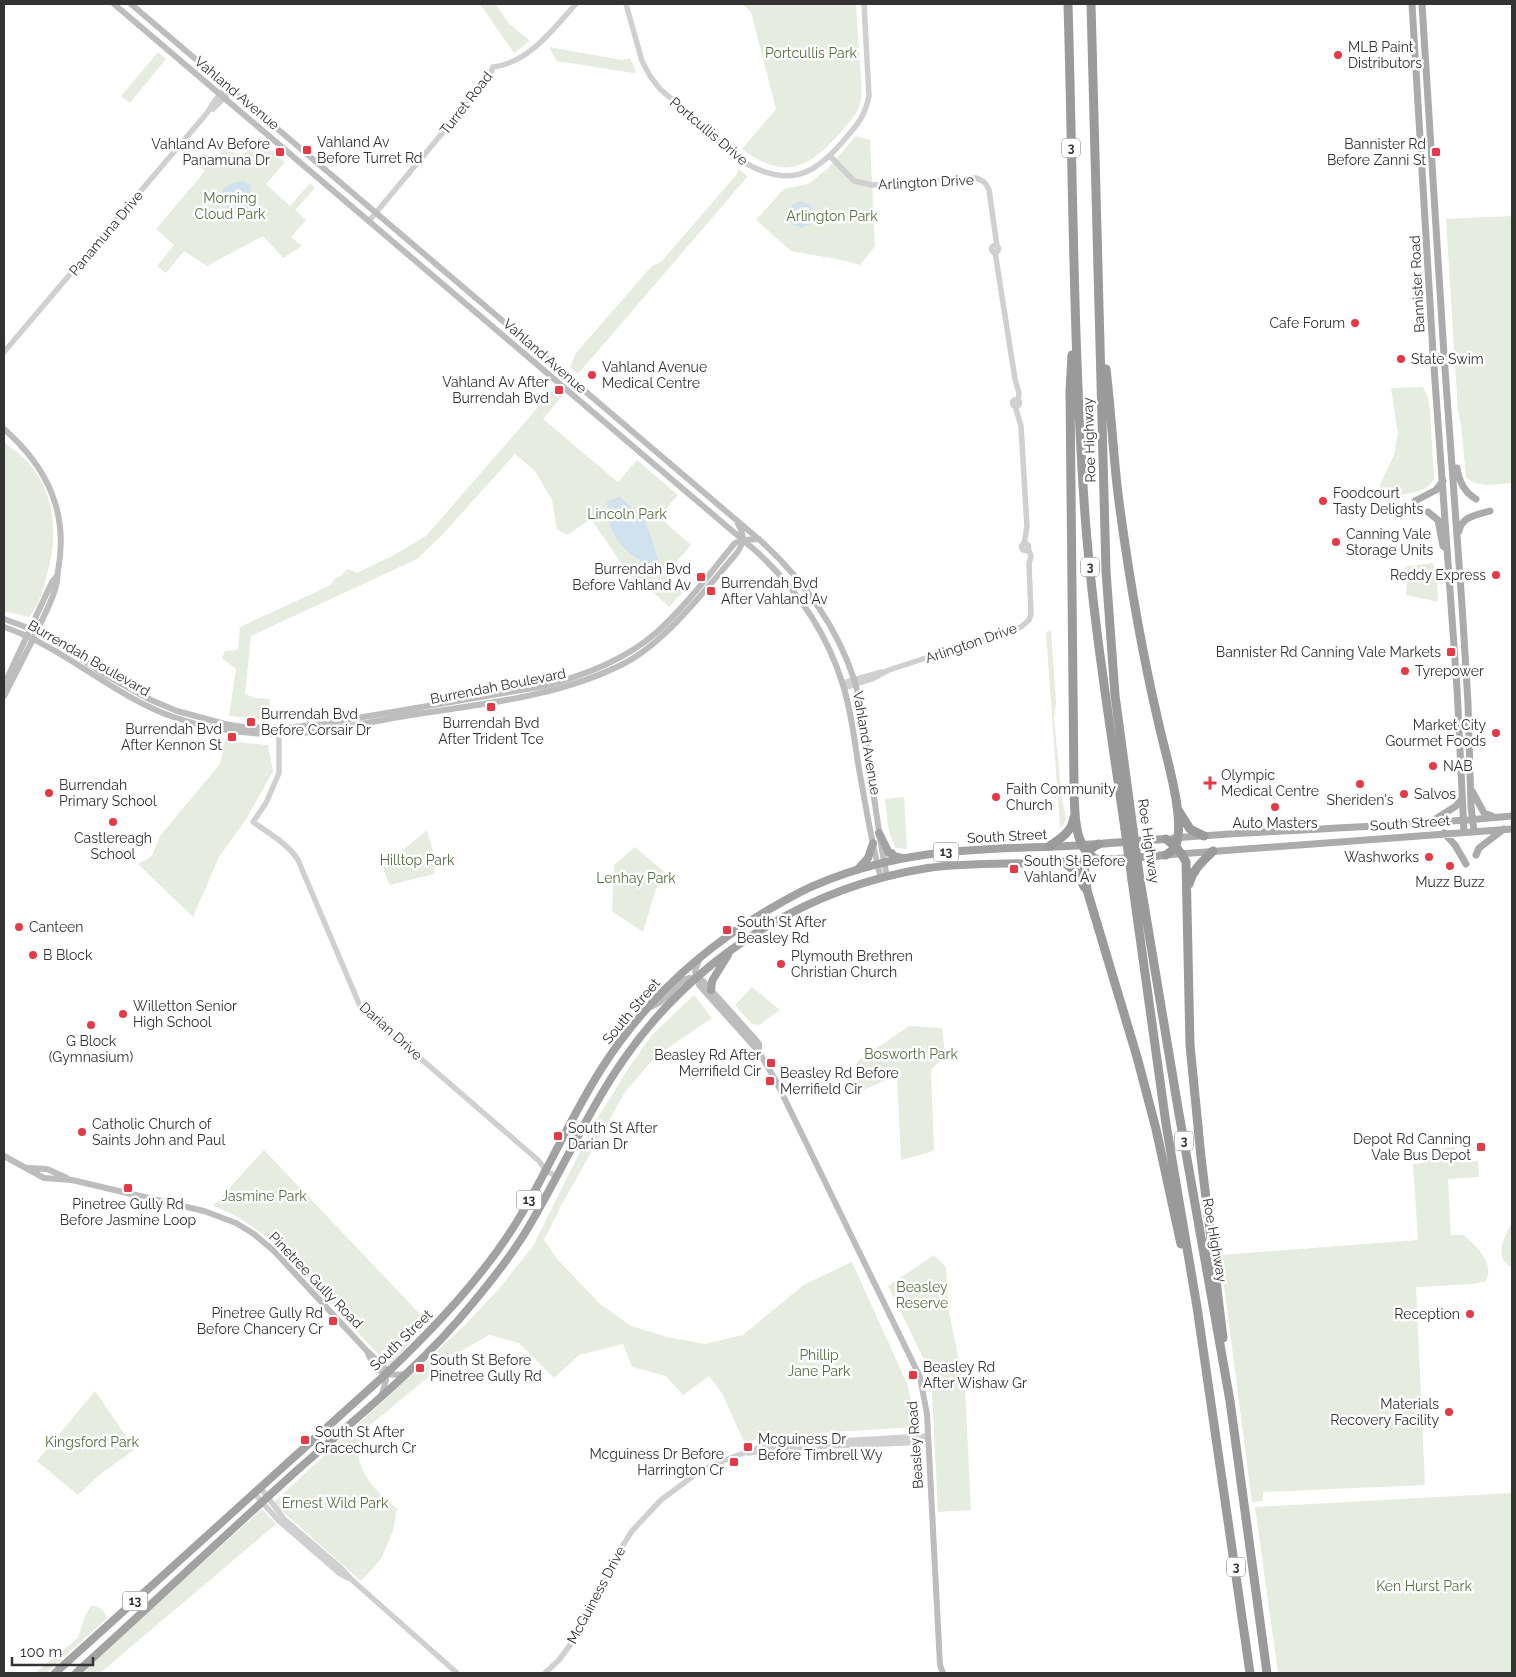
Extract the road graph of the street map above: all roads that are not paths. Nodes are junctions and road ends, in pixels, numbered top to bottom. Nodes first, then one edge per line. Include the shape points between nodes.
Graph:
1 (114, 4) edge
2 (131, 4) edge
3 (576, 4) edge
4 (626, 4) edge
5 (864, 4) edge
6 (1068, 4) edge
7 (1090, 4) edge
8 (1412, 4) edge
9 (1422, 4) edge
10 (230, 88) junction
11 (222, 96) junction
12 (830, 156) junction
13 (376, 213) junction
14 (369, 221) junction
15 (1075, 303) junction
16 (1099, 322) junction
17 (4, 352) edge
18 (4, 429) edge
19 (1452, 459) junction
20 (1444, 481) junction
21 (1476, 499) dead end
22 (1414, 501) dead end
23 (1490, 510) dead end
24 (1428, 512) dead end
25 (736, 520) junction
26 (1457, 536) junction
27 (759, 539) junction
28 (743, 540) junction
29 (1448, 550) junction
30 (4, 619) edge
31 (4, 627) edge
32 (34, 630) junction
33 (31, 637) junction
34 (854, 682) junction
35 (4, 685) edge
36 (844, 686) junction
37 (4, 696) edge
38 (279, 731) junction
39 (1470, 787) junction
40 (1462, 798) junction
41 (1177, 807) junction
42 (1075, 809) junction
43 (1512, 816) edge
44 (1495, 817) junction
45 (1472, 818) junction
46 (1463, 819) junction
47 (1431, 821) junction
48 (1129, 829) junction
49 (1508, 829) edge
50 (1474, 831) junction
51 (1464, 832) junction
52 (879, 833) junction
53 (1444, 833) junction
54 (1204, 836) junction
55 (1166, 839) joint
56 (1177, 842) junction
57 (873, 843) junction
58 (1099, 844) joint
59 (1050, 846) junction
60 (1214, 851) junction
61 (1084, 853) junction
62 (1182, 854) junction
63 (1166, 855) junction
64 (1476, 855) dead end
65 (904, 859) junction
66 (1100, 860) joint
67 (1064, 862) junction
68 (881, 864) junction
69 (1466, 864) dead end
70 (855, 871) junction
71 (884, 878) junction
72 (1136, 880) junction
73 (1087, 890) junction
74 (1188, 897) junction
75 (733, 948) junction
76 (700, 957) junction
77 (696, 977) junction
78 (711, 990) junction
79 (647, 1008) junction
80 (759, 1052) junction
81 (4, 1156) edge
82 (548, 1167) junction
83 (558, 1173) junction
84 (1197, 1307) junction
85 (386, 1374) junction
86 (406, 1374) junction
87 (382, 1394) junction
88 (1230, 1401) junction
89 (928, 1439) junction
90 (257, 1490) junction
91 (268, 1496) junction
92 (262, 1502) junction
93 (352, 1580) junction
94 (55, 1673) edge
95 (76, 1673) edge
96 (457, 1673) edge
97 (545, 1673) edge
98 (941, 1673) edge
99 (1250, 1673) edge
100 (1267, 1673) edge

1 - 11 main road, Vahland Avenue
2 - 10 main road, Vahland Avenue
3 - 13 street, Turret Road via 530,51 514,62 493,67 489,77
4 - 12 street, Portcullis Drive via 638,48 650,76 745,163 772,175 792,176 813,170
5 - 12 street, Portcullis Drive via 869,96 866,110
6 - 15 highway, Roe Highway / 3
7 - 16 highway, Roe Highway / 3
8 - 20 main road, Bannister Road
9 - 19 main road, Bannister Road
10 - 11 street, Panamuna Drive
10 - 13 main road, Vahland Avenue
11 - 14 main road, Vahland Avenue
11 - 17 street, Panamuna Drive
12 - 34 street, Arlington Drive via 854,180 872,185 976,178 987,184 1021,418 1026,547 1031,559 1031,614 1021,627
13 - 14 street, Turret Road
13 - 25 main road, Vahland Avenue
14 - 28 main road, Vahland Avenue
15 - 42 highway via 1070,391
15 - 48 highway, Roe Highway / 3 via 1088,546 1095,613
16 - 41 highway via 1132,589
16 - 48 highway, Roe Highway / 3 via 1108,599
18 - 32 main road via 39,467 50,487 59,516 61,534 57,584
19 - 21 main road via 1464,490
19 - 26 main road, Bannister Road
20 - 22 main road via 1436,490
20 - 29 main road, Bannister Road
23 - 26 main road via 1462,522
24 - 29 main road via 1438,520 1443,546
25 - 27 main road, Vahland Avenue
25 - 28 main road via 742,529
26 - 39 main road, Bannister Road
27 - 28 main road
27 - 34 main road, Vahland Avenue via 791,570 818,606 838,641
28 - 36 main road, Vahland Avenue via 780,575 813,617
28 - 38 main road, Burrendah Boulevard via 735,543 680,610 656,633 626,654 584,674 539,687
29 - 40 main road, Bannister Road
30 - 32 main road, Burrendah Boulevard
31 - 33 main road, Burrendah Boulevard
32 - 33 main road
32 - 38 main road, Burrendah Boulevard via 60,643 125,687 177,711 229,725
33 - 35 main road
33 - 37 main road
33 - 38 main road, Burrendah Boulevard via 121,693 175,718 225,730
34 - 36 street, Arlington Drive
34 - 52 main road, Vahland Avenue
36 - 57 main road, Vahland Avenue
38 - 82 street, Darian Drive via 278,773 266,803 253,822 286,846 298,860 360,1006
39 - 44 main road via 1484,813
39 - 45 main road, Bannister Road
40 - 46 main road, Bannister Road
40 - 47 main road via 1456,806
41 - 54 highway via 1190,829
41 - 56 highway
42 - 59 highway via 1073,825 1066,835
42 - 61 highway
43 - 44 main road, South Street
44 - 45 main road, South Street
45 - 46 main road, South Street
45 - 50 main road, Bannister Road
46 - 47 main road, South Street
46 - 51 main road, Bannister Road
47 - 54 main road, South Street
48 - 72 highway, Roe Highway / 3, bridge
49 - 50 main road, South Street
49 - 64 main road via 1479,848
50 - 51 main road, South Street
51 - 53 main road, South Street
52 - 65 highway via 888,853
52 - 68 main road, Vahland Avenue
53 - 60 main road, South Street
53 - 69 main road
54 - 56 main road, South Street
55 - 56 highway
55 - 58 highway
56 - 62 highway
56 - 63 highway
57 - 68 main road, Vahland Avenue
57 - 70 highway via 868,858
58 - 61 highway
59 - 61 highway, South Street / 13
59 - 65 highway, South Street / 13 via 952,852
60 - 62 main road, South Street
60 - 74 highway via 1193,874
61 - 66 highway
61 - 67 highway, South Street / 13
61 - 73 highway
62 - 63 main road, South Street
62 - 74 highway via 1186,862
63 - 66 highway, South Street
65 - 68 highway, South Street / 13
67 - 71 highway, South Street / 13 via 947,866
67 - 73 highway via 1076,872
68 - 70 highway, South Street / 13
68 - 71 main road, Vahland Avenue
70 - 76 highway, South Street / 13 via 785,900
71 - 75 highway, South Street / 13 via 820,900 760,930
72 - 84 highway, Roe Highway / 3 via 1166,1124
72 - 88 highway, Roe Highway / 3
73 - 84 highway via 1138,1056
74 - 88 highway via 1190,1045
75 - 77 highway, South Street / 13
75 - 78 highway via 717,971
76 - 77 main road
76 - 79 highway, South Street / 13
77 - 78 main road, Beasley Road
77 - 79 main road via 686,978 663,1000
77 - 80 main road, Beasley Road via 699,985
77 - 83 highway, South Street / 13 via 668,1004 623,1060
78 - 80 main road, Beasley Road via 756,1040
79 - 82 highway, South Street / 13 via 600,1071
80 - 89 main road, Beasley Road via 920,1377
81 - 85 main road, Pinetree Gully Road via 44,1178 72,1180 204,1210 236,1223 274,1251
82 - 83 street, Darian Drive
82 - 85 highway, South Street / 13 via 507,1237 473,1283
83 - 86 highway, South Street / 13 via 503,1266 457,1322
84 - 99 highway, Roe Highway / 3
85 - 86 main road
85 - 87 main road
85 - 90 highway, South Street / 13
86 - 87 highway, South Street / 13
87 - 91 highway, South Street / 13
88 - 100 highway, Roe Highway / 3
89 - 97 street, McGuiness Drive via 786,1444 754,1449 696,1474 670,1492 632,1531 614,1558 573,1641
89 - 98 main road, Beasley Road
90 - 91 street
90 - 92 street
90 - 94 highway, South Street / 13
91 - 92 highway, South Street / 13
91 - 93 street via 284,1519
92 - 93 street via 288,1530 338,1573
92 - 95 highway, South Street / 13
93 - 96 street

